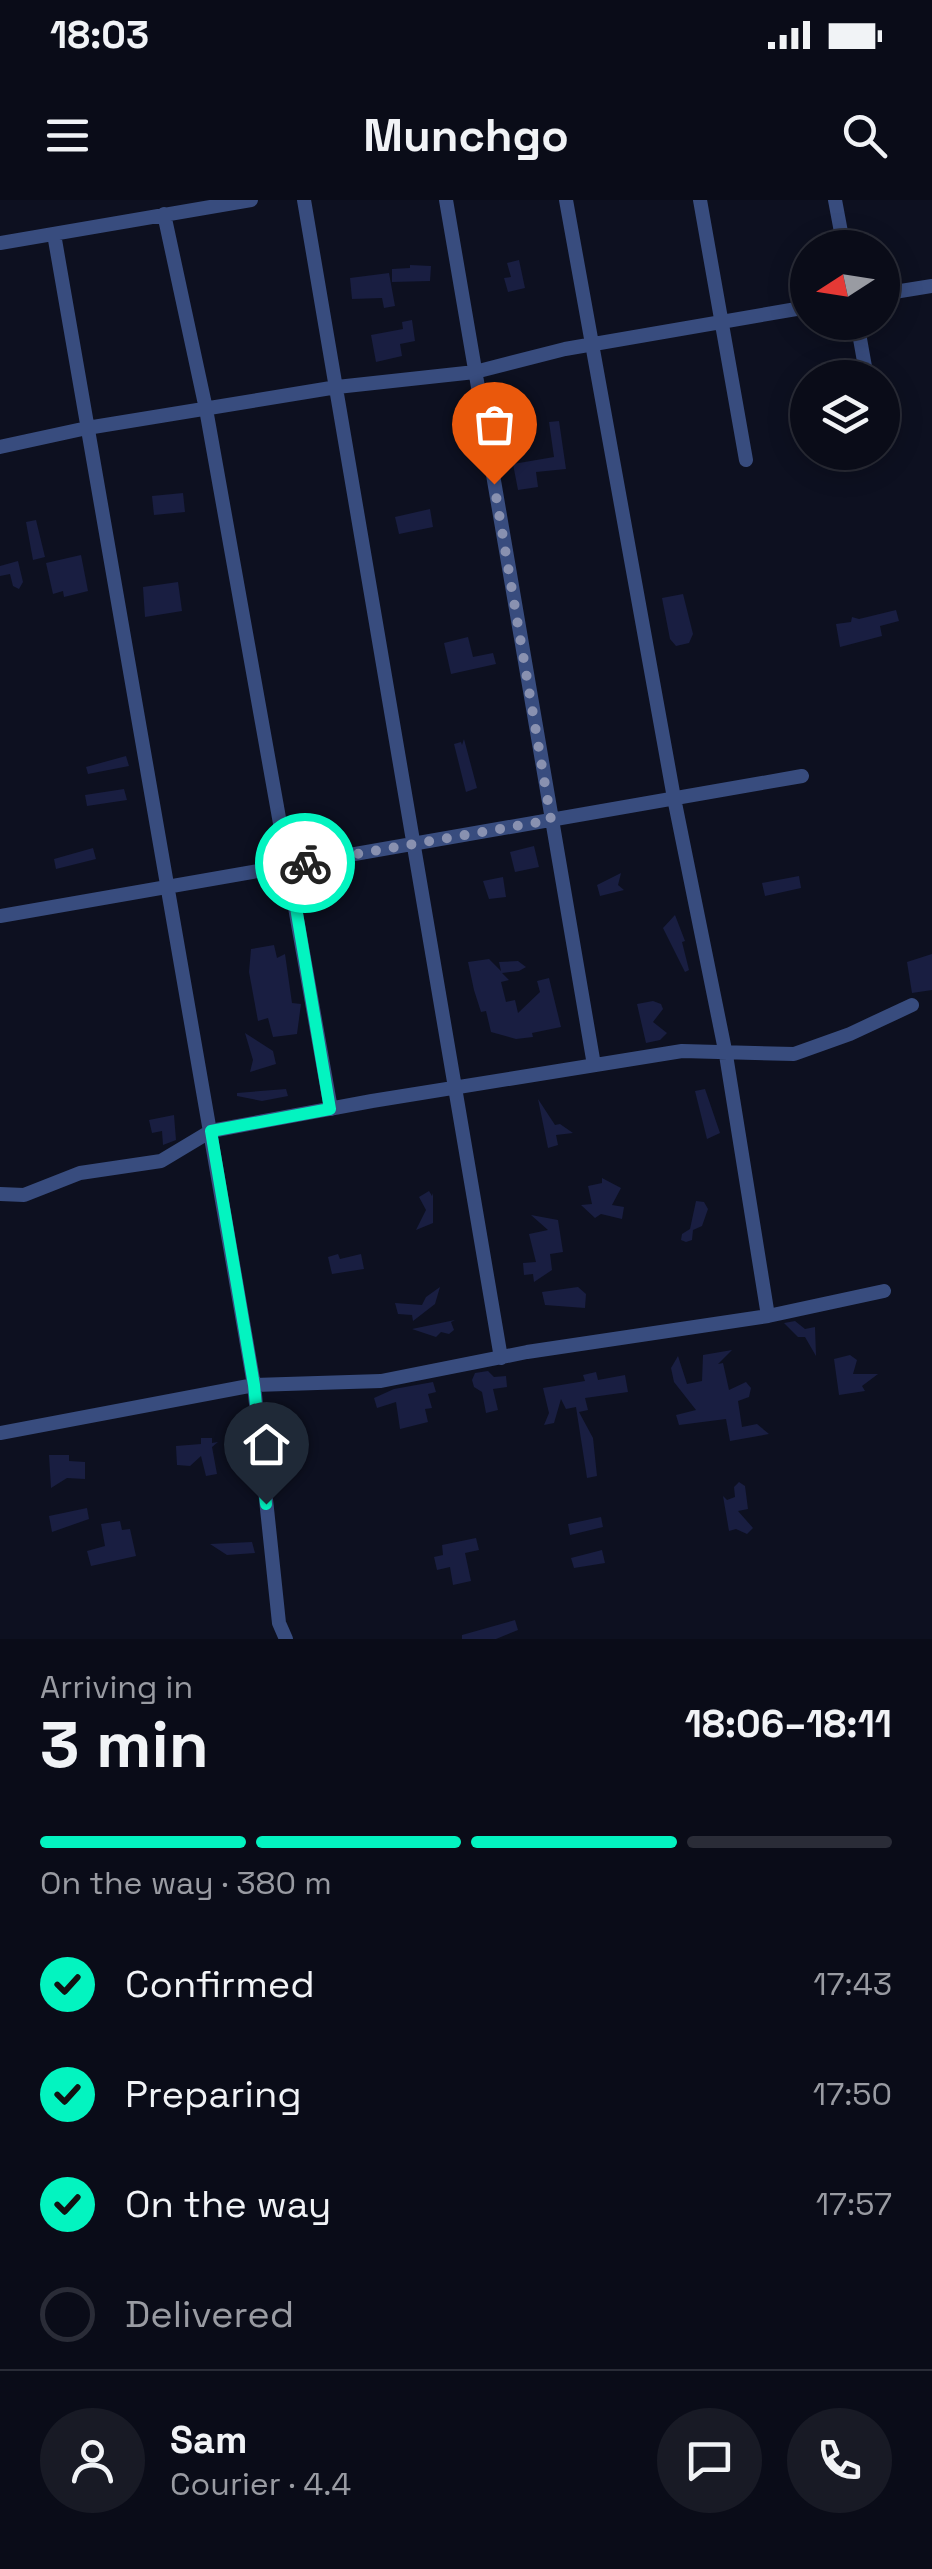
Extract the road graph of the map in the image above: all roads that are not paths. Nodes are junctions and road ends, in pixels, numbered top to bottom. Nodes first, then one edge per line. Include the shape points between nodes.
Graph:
1 (252, 200) edge
2 (304, 200) edge
3 (446, 200) edge
4 (566, 200) edge
5 (700, 200) edge
6 (835, 200) edge
7 (164, 214) junction
8 (841, 230) edge
9 (54, 234) junction
10 (0, 243) edge
11 (932, 286) edge
12 (900, 291) edge
13 (790, 310) edge
14 (722, 322) junction
15 (591, 344) junction
16 (474, 372) junction
17 (337, 387) junction
18 (206, 408) junction
19 (87, 428) junction
20 (0, 447) edge
21 (746, 460) dead end
22 (802, 776) dead end
23 (674, 798) junction
24 (551, 820) junction
25 (413, 844) junction
26 (289, 866) junction
27 (166, 887) junction
28 (0, 916) edge
29 (912, 1005) dead end
30 (726, 1055) junction
31 (594, 1066) junction
32 (454, 1088) junction
33 (330, 1109) junction
34 (211, 1131) junction
35 (0, 1194) edge
36 (884, 1291) dead end
37 (768, 1316) junction
38 (501, 1358) junction
39 (254, 1385) junction
40 (0, 1434) edge
41 (286, 1639) edge

1 - 7 street
2 - 17 street
3 - 16 street
4 - 15 street
5 - 14 street
6 - 8 street
7 - 9 street
7 - 18 street
9 - 10 street
9 - 19 street
11 - 12 street
13 - 14 street
14 - 15 street
14 - 21 street
15 - 16 street
15 - 23 street
16 - 17 street
16 - 24 street
17 - 18 street
17 - 25 street
18 - 19 street
18 - 26 street
19 - 20 street
19 - 27 street
22 - 23 street
23 - 24 street
23 - 30 street
24 - 25 street
24 - 31 street
25 - 26 street
25 - 32 street
26 - 27 street
26 - 33 street
27 - 28 street
27 - 34 street
29 - 30 street via 794,1054
30 - 31 street via 682,1052
30 - 37 street
31 - 32 street
32 - 33 street
32 - 38 street
33 - 34 street
34 - 35 street via 161,1161 80,1173 24,1195
34 - 39 street
36 - 37 street
37 - 38 street
38 - 39 street via 381,1382
39 - 40 street
39 - 41 street via 278,1622

